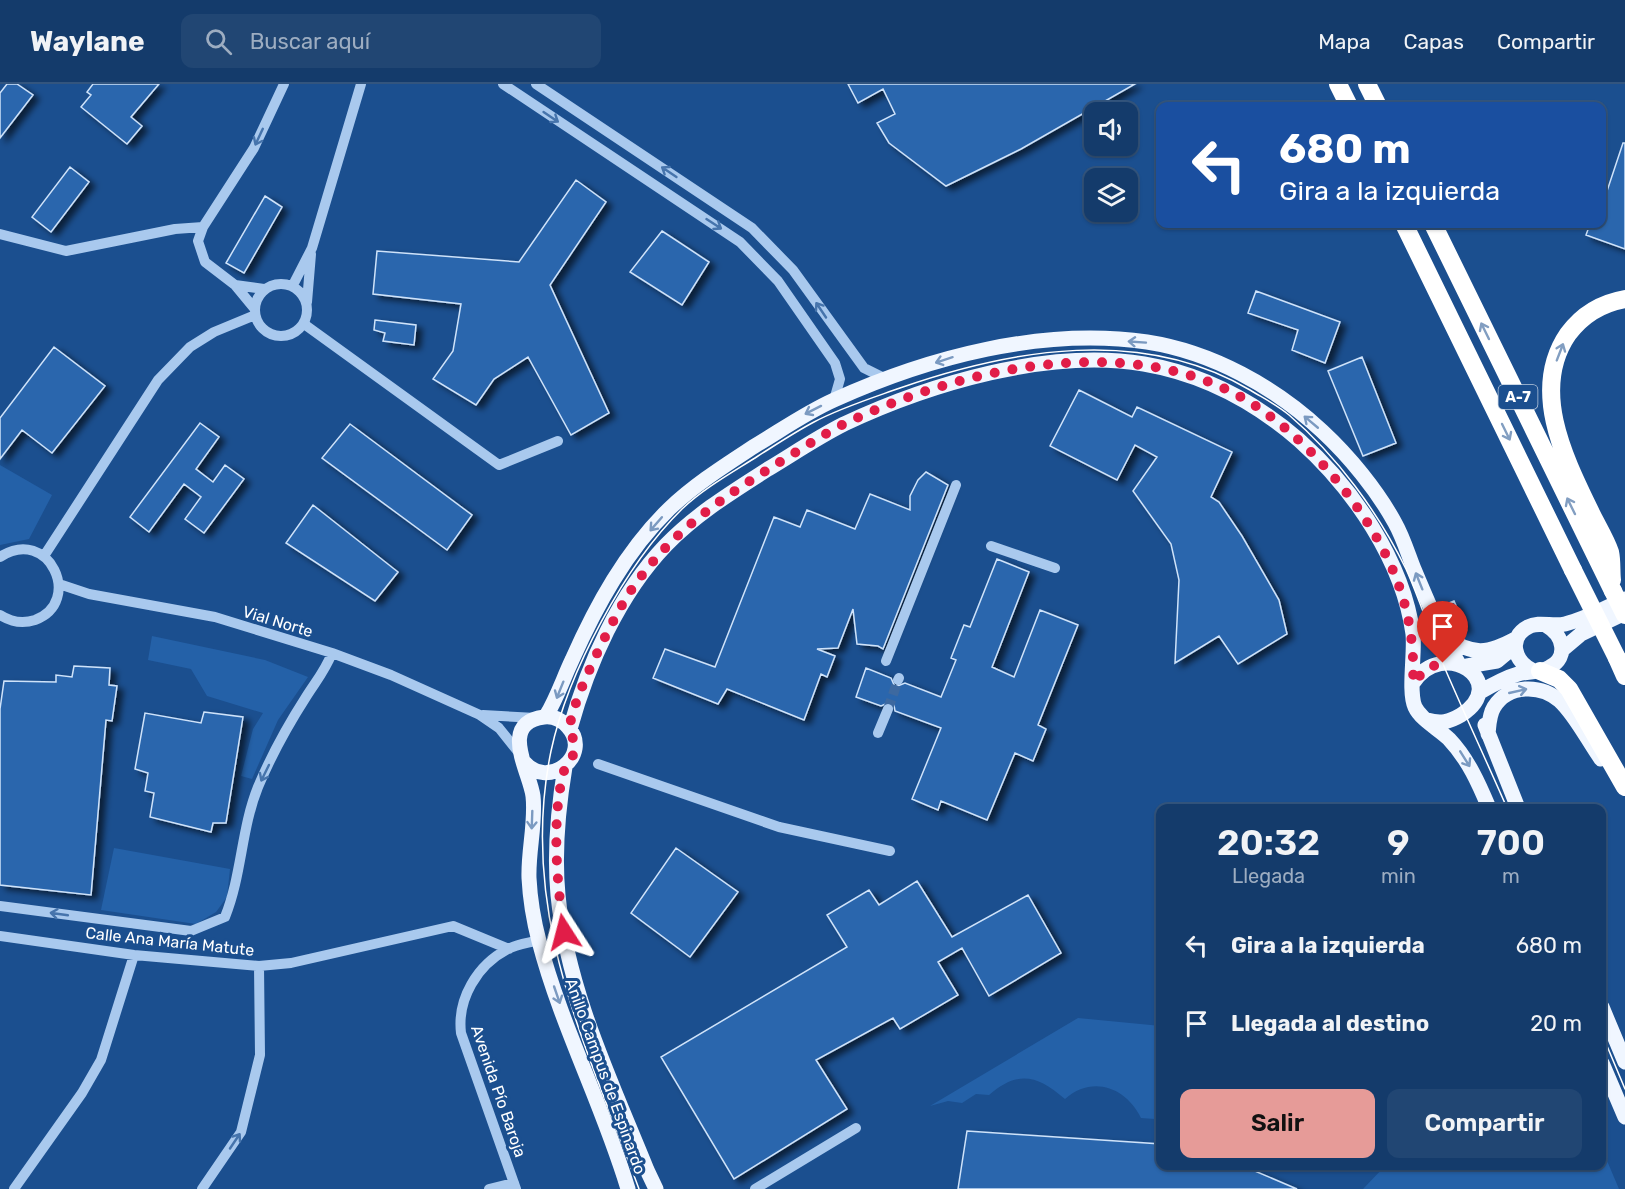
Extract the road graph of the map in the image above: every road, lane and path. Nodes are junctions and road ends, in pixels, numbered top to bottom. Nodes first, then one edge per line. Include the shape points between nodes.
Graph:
1 (284, 84) edge
2 (361, 84) edge
3 (503, 84) edge
4 (536, 84) edge
5 (1338, 84) edge
6 (1367, 84) edge
7 (1347, 102) edge
8 (1376, 102) edge
9 (623, 142) junction
10 (612, 158) junction
11 (203, 226) junction
12 (1406, 228) edge
13 (1436, 230) edge
14 (0, 234) edge
15 (312, 248) junction
16 (235, 285) junction
17 (293, 285) junction
18 (264, 289) junction
19 (1624, 299) edge
20 (307, 302) junction
21 (254, 312) junction
22 (304, 324) junction
23 (886, 379) junction
24 (834, 400) junction
25 (558, 441) dead end
26 (956, 485) dead end
27 (991, 546) dead end
28 (1603, 555) junction
29 (44, 556) junction
30 (0, 557) edge
31 (1055, 568) dead end
32 (59, 584) junction
33 (1619, 595) edge
34 (1625, 614) edge
35 (0, 615) edge
36 (1547, 626) junction
37 (1442, 635) junction
38 (1516, 642) junction
39 (1562, 650) junction
40 (332, 653) junction
41 (886, 662) dead end
42 (1463, 665) junction
43 (1536, 671) junction
44 (1625, 676) edge
45 (1413, 683) junction
46 (1478, 697) junction
47 (888, 709) tunnel mouth
48 (480, 715) junction
49 (541, 717) junction
50 (1427, 720) junction
51 (570, 729) junction
52 (878, 733) dead end
53 (1488, 734) junction
54 (521, 758) junction
55 (598, 764) dead end
56 (565, 767) junction
57 (1625, 787) edge
58 (1625, 794) edge
59 (1488, 804) edge
60 (1516, 804) edge
61 (890, 851) dead end
62 (0, 906) edge
63 (1, 936) edge
64 (539, 940) junction
65 (509, 949) junction
66 (134, 955) junction
67 (260, 966) junction
68 (1606, 1017) edge
69 (1625, 1062) edge
70 (1606, 1073) edge
71 (1625, 1118) edge
72 (856, 1128) dead end
73 (515, 1186) edge
74 (14, 1189) edge
75 (202, 1189) edge
76 (489, 1189) edge
77 (628, 1189) edge
78 (657, 1189) edge
79 (755, 1189) edge

1 -> 11 street via 254,148
2 - 15 street
3 -> 10 street
4 - 9 street
5 - 7 highway
6 - 8 highway
9 - 10 street
23 -> 9 street via 864,368 784,259 752,228
10 -> 24 street via 740,242 765,265 838,369 840,380
11 - 14 street via 66,251
11 - 16 street via 198,241 205,262
12 -> 44 highway, A-7, bridge
28 -> 13 highway, A-7
15 - 17 street
15 - 20 street
16 - 18 street
16 - 21 street
17 - 18 street via 278,283
17 - 20 street
18 - 21 street
28 -> 19 highway via 1562,446 1552,409 1551,387 1556,360 1572,329 1590,312
20 - 22 street
21 - 22 street via 262,328 276,336 296,332
21 - 29 street via 190,347 158,380
22 - 25 street via 499,465
23 - 24 main road
37 -> 23 main road via 1395,523 1365,480 1323,432 1280,396 1206,358 1148,342 1030,342 962,355
24 -> 49 main road via 710,475 669,510 634,549 596,609
26 - 41 street
27 - 31 street
28 - 33 highway
29 - 30 street via 26,549
29 - 32 street via 57,573
32 - 35 street via 54,603 41,618 14,622
32 - 40 street, Vial Norte via 89,594 215,617
33 - 34 highway, bridge
33 - 36 main road via 1578,621
34 - 39 main road via 1581,634
36 - 38 main road via 1530,626
36 - 39 main road via 1559,636
37 - 38 main road via 1457,646 1479,652
37 - 42 main road
38 - 42 main road via 1497,661
38 - 43 main road via 1520,661
39 - 43 main road via 1555,664
40 - 48 street, Vial Norte
40 -> 62 street via 258,788 239,855 237,888 225,917 191,931
42 - 45 main road via 1432,666
42 - 46 main road via 1478,678
43 - 46 main road via 1499,680
43 - 57 highway via 1559,679 1569,689
45 - 50 main road, Anillo Campus de Espinardo via 1413,705
45 - 51 main road, Anillo Campus de Espinardo via 1415,648 1397,576 1368,522 1333,475 1300,441 1242,398 1209,382 1143,364 1057,362 1003,370 868,414 820,438 697,516 663,548 629,593 591,668
46 - 50 main road via 1451,721
46 - 53 main road
47 - 52 street
48 - 49 street, Vial Norte
48 - 54 street, Vial Norte via 499,729
49 - 51 main road via 559,719
49 - 54 main road via 520,734
50 -> 59 main road, Anillo Campus de Espinardo via 1462,754
51 - 56 main road, Anillo Campus de Espinardo via 575,745
53 -> 58 main road via 1493,708 1500,699 1520,689 1540,690 1561,702
53 - 60 main road
54 - 56 main road via 532,770 553,773
54 -> 64 main road, Anillo Campus de Espinardo via 533,797 529,878
55 - 61 street via 779,827
56 - 78 main road, Anillo Campus de Espinardo via 557,857 564,932 594,1035
63 - 66 street, Calle Ana María Matute
64 - 65 street, Avenida Pío Baroja
64 -> 77 main road, Anillo Campus de Espinardo
65 - 67 street, Calle Ana María Matute via 453,926 291,963
65 - 73 street, Avenida Pío Baroja via 485,966 474,980 459,1016 461,1033
66 - 67 street, Calle Ana María Matute
66 - 74 street via 101,1060 82,1094
75 -> 67 street via 241,1132 247,1110 260,1055
68 - 69 main road
70 - 71 main road
72 - 79 street
73 - 76 street

